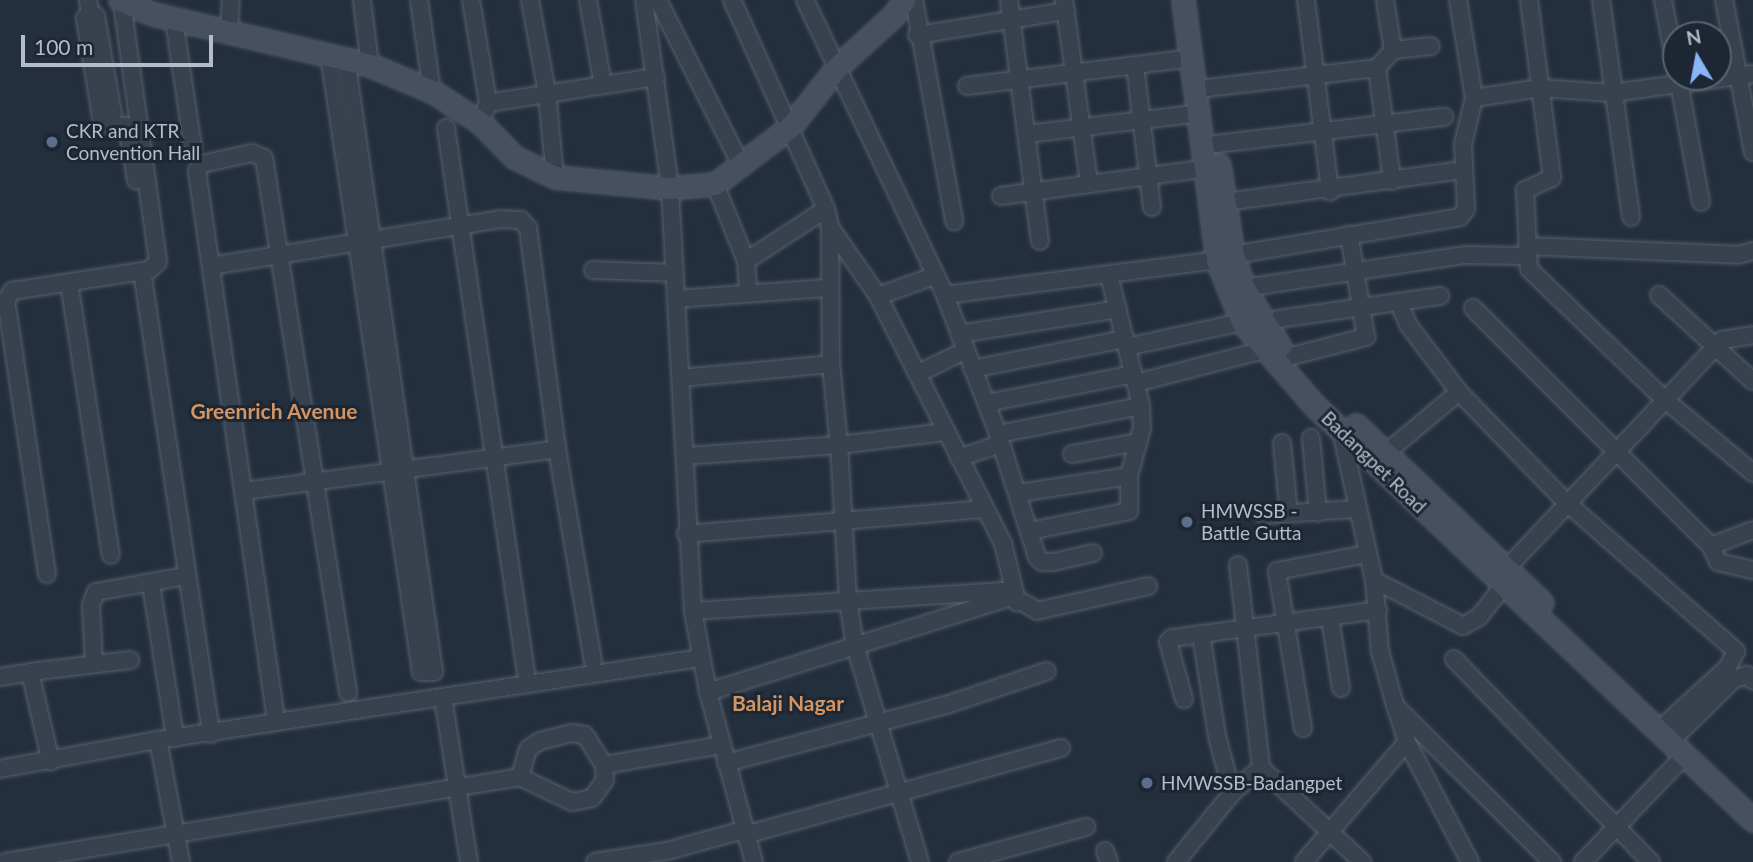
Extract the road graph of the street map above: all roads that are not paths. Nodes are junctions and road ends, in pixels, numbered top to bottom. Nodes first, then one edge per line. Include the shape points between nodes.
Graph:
1 (121, 0) edge
2 (231, 0) edge
3 (362, 0) edge
4 (419, 0) edge
5 (471, 0) edge
6 (530, 0) edge
7 (589, 0) edge
8 (644, 0) edge
9 (658, 0) edge
10 (732, 0) edge
11 (805, 0) edge
12 (904, 0) edge
13 (914, 0) edge
14 (1009, 0) edge
15 (1183, 0) edge
16 (1195, 0) edge
17 (1306, 0) edge
18 (1385, 0) edge
19 (1458, 0) edge
20 (1529, 0) edge
21 (1601, 0) edge
22 (1663, 0) edge
23 (1724, 0) edge
24 (89, 6) edge
25 (1065, 6) edge
26 (174, 20) junction
27 (1012, 20) junction
28 (1667, 21) edge
29 (229, 33) junction
30 (917, 34) junction
31 (1431, 46) dead end
32 (1393, 50) junction
33 (338, 56) junction
34 (1192, 58) junction
35 (370, 65) junction
36 (1135, 65) junction
37 (838, 66) junction
38 (1377, 68) junction
39 (1076, 70) junction
40 (1745, 75) edge
41 (656, 77) junction
42 (1315, 77) junction
43 (1020, 79) junction
44 (603, 85) junction
45 (1662, 85) edge
46 (967, 86) dead end
47 (1207, 88) junction
48 (1540, 88) junction
49 (432, 91) junction
50 (1681, 91) edge
51 (547, 93) junction
52 (1612, 93) junction
53 (1474, 98) junction
54 (484, 113) junction
55 (1200, 113) junction
56 (1444, 117) dead end
57 (1142, 121) junction
58 (1383, 124) junction
59 (790, 127) junction
60 (446, 128) dead end
61 (1082, 129) junction
62 (1322, 132) junction
63 (1027, 134) junction
64 (1216, 144) junction
65 (193, 147) dead end
66 (1753, 152) edge
67 (740, 163) junction
68 (1207, 168) junction
69 (1454, 171) dead end
70 (1148, 176) junction
71 (555, 177) junction
72 (1392, 181) junction
73 (1089, 183) junction
74 (715, 184) junction
75 (670, 188) junction
76 (1034, 191) junction
77 (1330, 191) junction
78 (1001, 196) dead end
79 (1226, 202) junction
80 (1701, 202) dead end
81 (1152, 207) dead end
82 (826, 209) junction
83 (1631, 217) dead end
84 (954, 221) dead end
85 (460, 226) junction
86 (831, 227) junction
87 (143, 228) dead end
88 (1349, 234) junction
89 (1040, 240) dead end
90 (364, 243) junction
91 (1527, 251) junction
92 (1753, 251) edge
93 (282, 257) junction
94 (1225, 258) junction
95 (746, 261) junction
96 (211, 266) junction
97 (1354, 269) junction
98 (593, 270) dead end
99 (142, 271) junction
100 (674, 273) junction
101 (1109, 275) junction
102 (934, 276) junction
103 (69, 282) junction
104 (827, 288) junction
105 (1244, 288) junction
106 (748, 293) junction
107 (945, 295) junction
108 (1659, 295) dead end
109 (878, 296) junction
110 (1440, 296) dead end
111 (676, 299) junction
112 (1399, 303) junction
113 (1359, 307) junction
114 (1474, 308) dead end
115 (1118, 309) junction
116 (1278, 319) dead end
117 (1242, 322) junction
118 (959, 334) junction
119 (1753, 335) edge
120 (1126, 343) junction
121 (1716, 346) junction
122 (1264, 350) junction
123 (964, 351) junction
124 (1288, 357) junction
125 (831, 364) junction
126 (972, 369) junction
127 (917, 374) junction
128 (681, 378) junction
129 (1134, 378) junction
130 (1753, 381) edge
131 (1459, 391) junction
132 (1664, 399) junction
133 (987, 403) junction
134 (1141, 406) junction
135 (1341, 430) junction
136 (945, 432) junction
137 (1311, 438) dead end
138 (999, 439) junction
139 (1138, 442) junction
140 (1282, 443) dead end
141 (839, 444) junction
142 (557, 449) junction
143 (1386, 453) junction
144 (1616, 453) junction
145 (1072, 454) dead end
146 (687, 456) junction
147 (495, 458) junction
148 (959, 458) junction
149 (407, 471) junction
150 (390, 472) junction
151 (1753, 473) edge
152 (1129, 476) junction
153 (317, 484) junction
154 (244, 491) junction
155 (1019, 493) junction
156 (1567, 503) junction
157 (985, 509) junction
158 (1356, 509) junction
159 (1318, 513) junction
160 (1289, 514) junction
161 (1264, 515) dead end
162 (847, 523) junction
163 (1753, 530) edge
164 (1030, 531) junction
165 (686, 534) junction
166 (1712, 546) junction
167 (1093, 553) dead end
168 (1367, 554) junction
169 (111, 555) dead end
170 (1238, 565) dead end
171 (1753, 570) edge
172 (47, 574) dead end
173 (185, 576) junction
174 (1505, 577) junction
175 (1374, 580) junction
176 (151, 584) junction
177 (1148, 586) dead end
178 (848, 600) junction
179 (1014, 600) junction
180 (1378, 610) junction
181 (693, 611) junction
182 (1330, 618) junction
183 (1286, 624) junction
184 (1243, 629) junction
185 (1201, 634) junction
186 (855, 646) junction
187 (1736, 651) junction
188 (1753, 652) edge
189 (700, 659) junction
190 (1454, 659) dead end
191 (130, 660) dead end
192 (593, 661) dead end
193 (94, 663) junction
194 (1047, 671) dead end
195 (30, 672) junction
196 (526, 673) dead end
197 (0, 677) edge
198 (1753, 681) edge
199 (1341, 688) dead end
200 (348, 692) dead end
201 (708, 692) junction
202 (443, 698) junction
203 (1184, 699) dead end
204 (1395, 705) junction
205 (275, 713) dead end
206 (874, 721) junction
207 (1303, 728) dead end
208 (1673, 728) junction
209 (211, 734) junction
210 (176, 738) junction
211 (158, 740) junction
212 (1407, 742) junction
213 (722, 745) junction
214 (1061, 748) dead end
215 (1683, 757) junction
216 (51, 762) junction
217 (726, 763) junction
218 (604, 765) junction
219 (1261, 768) junction
220 (0, 769) edge
221 (520, 777) junction
222 (458, 788) junction
223 (1232, 793) junction
224 (898, 795) junction
225 (1753, 804) edge
226 (1753, 820) edge
227 (1086, 827) dead end
228 (1616, 827) junction
229 (744, 832) junction
230 (1331, 832) junction
231 (176, 834) junction
232 (6, 862) edge
233 (181, 862) edge
234 (469, 862) edge
235 (595, 862) edge
236 (754, 862) edge
237 (920, 862) edge
238 (958, 862) edge
239 (1176, 862) edge
240 (1304, 862) edge
241 (1362, 862) edge
242 (1471, 862) edge
243 (1552, 862) edge
244 (1583, 862) edge
245 (1651, 862) edge

1 - 26 main road
1 - 99 street via 158,262
2 - 29 street
3 - 35 street
4 - 49 street
5 - 54 street
6 - 51 street
7 - 44 street
8 - 41 street
9 - 67 street
10 - 59 street
11 - 37 street
12 - 37 main road via 894,15
13 - 30 street
14 - 27 street
15 - 34 main road, Badangpet Road
16 - 47 main road, Badangpet Road
17 - 42 street
18 - 32 street
19 - 53 street
20 - 48 street
21 - 52 street
22 - 28 street
23 - 40 street
24 - 87 street via 85,18 102,117 109,127 125,126 128,131
25 - 27 street
25 - 39 street
26 - 29 main road
26 - 65 street
27 - 30 street
27 - 43 street
29 - 33 main road
30 - 84 street
31 - 32 street
32 - 38 street
33 - 35 main road
33 - 90 street
34 - 36 street
34 - 55 main road, Badangpet Road
35 - 49 main road
36 - 39 street
36 - 57 street
37 - 59 main road
37 - 102 street
38 - 42 street
38 - 58 street
39 - 43 street
39 - 61 street
40 - 66 street
41 - 44 street
41 - 75 street
42 - 47 street
42 - 62 street
43 - 46 street
43 - 63 street
44 - 51 street
45 - 52 street
47 - 64 main road, Badangpet Road
48 - 52 street
48 - 53 street
48 - 91 street via 1552,178 1525,190
49 - 54 main road
50 - 80 street
51 - 54 street
51 - 71 street
52 - 83 street
53 - 88 street via 1463,144 1466,209 1460,217
54 - 71 main road via 514,157
55 - 57 street
55 - 68 main road, Badangpet Road
56 - 58 street
57 - 61 street
57 - 70 street
58 - 62 street
58 - 72 street
59 - 67 main road
59 - 82 street
60 - 85 street
61 - 63 street
61 - 73 street
62 - 64 street
62 - 77 street
63 - 76 street
64 - 79 main road, Badangpet Road
67 - 74 main road
68 - 70 street
68 - 94 main road, Badangpet Road
69 - 72 street
70 - 73 street
70 - 81 street
71 - 75 main road
72 - 77 street
73 - 76 street
74 - 75 main road
74 - 95 street
75 - 100 street
76 - 78 street
76 - 89 street
77 - 79 street
79 - 94 main road, Badangpet Road
82 - 86 street
82 - 95 street
85 - 90 street
85 - 142 street via 513,217 528,228
85 - 147 street
86 - 104 street
86 - 109 street
88 - 94 street
88 - 97 street
90 - 93 street
90 - 149 street
90 - 150 street
91 - 92 street via 1738,255
91 - 97 street
91 - 132 street via 1529,269
93 - 96 street
93 - 96 street via 264,158 252,153 198,167
93 - 153 street
94 - 101 street
94 - 105 main road, Badangpet Road
94 - 117 main road, Badangpet Road
95 - 106 street
96 - 154 street
97 - 105 street
97 - 113 street
98 - 100 street
99 - 103 street
99 - 173 street
100 - 111 street
101 - 107 street
101 - 115 street
102 - 107 street
102 - 109 street
103 - 169 street
103 - 172 street via 12,291 6,301
104 - 106 street
104 - 125 street
105 - 124 main road, Badangpet Road via 1265,330
106 - 111 street
107 - 118 street
108 - 121 street
109 - 127 street
110 - 112 street
111 - 128 street
112 - 113 street
112 - 131 street via 1409,326
113 - 116 street
113 - 124 street via 1366,337 1362,340
114 - 144 street
115 - 118 street
115 - 120 street
117 - 120 street
117 - 122 main road, Badangpet Road
118 - 123 street
119 - 121 street via 1731,335
120 - 126 street
120 - 129 street
121 - 130 street
121 - 132 street
122 - 129 street
122 - 135 main road, Badangpet Road
123 - 126 street
123 - 127 street
124 - 143 main road, Badangpet Road
125 - 128 street
125 - 141 street
126 - 133 street
127 - 136 street
128 - 146 street
129 - 133 street
129 - 134 street
131 - 143 street
131 - 156 street
132 - 144 street
132 - 151 street
133 - 138 street
134 - 138 street
134 - 139 street
135 - 158 street
135 - 174 main road, Badangpet Road
136 - 141 street
136 - 148 street
137 - 159 street
138 - 148 street
138 - 155 street
139 - 145 street
139 - 152 street
140 - 160 street
141 - 146 street
141 - 162 street
142 - 147 street
142 - 192 street
143 - 174 main road, Badangpet Road
144 - 156 street
144 - 166 street
146 - 165 street
147 - 149 street
147 - 196 street
148 - 157 street
149 - 150 street
149 - 150 street via 435,670 422,673
150 - 153 street
152 - 155 street
152 - 164 street via 1129,511
153 - 154 street
153 - 200 street
154 - 205 street
155 - 164 street
156 - 174 street
156 - 187 street
157 - 162 street
157 - 179 street via 1003,543
158 - 159 street
158 - 168 street
159 - 160 street
160 - 161 street
162 - 165 street
162 - 178 street
163 - 166 street
164 - 167 street via 1042,562
165 - 181 street
166 - 171 street via 1718,562
168 - 175 street
168 - 183 street via 1277,571
170 - 184 street
173 - 176 street
173 - 209 street
174 - 175 street via 1479,617 1463,626
174 - 208 main road, Badangpet Road
174 - 215 main road, Badangpet Road
175 - 180 street
176 - 193 street via 96,592 91,605
176 - 210 street
177 - 179 street via 1037,611
178 - 179 street via 1003,591
178 - 181 street
178 - 186 street
179 - 186 street
180 - 182 street
180 - 204 street via 1380,651
181 - 189 street
182 - 183 street
182 - 199 street
183 - 184 street
183 - 207 street
184 - 185 street
184 - 219 street
185 - 203 street via 1168,642
185 - 223 street via 1217,736
186 - 201 street
186 - 206 street
187 - 188 street
187 - 208 street via 1728,667
189 - 201 street
189 - 202 street
190 - 228 street
191 - 193 street
193 - 195 street
194 - 206 street via 949,704
195 - 197 street
195 - 216 street
198 - 208 street via 1747,675 1734,679
201 - 213 street
202 - 209 street
202 - 222 street
204 - 212 street
204 - 243 street
206 - 217 street
206 - 224 street
208 - 225 main road, Badangpet Road
209 - 210 street
210 - 211 street
211 - 216 street
211 - 231 street
212 - 230 street
212 - 242 street
213 - 217 street
213 - 218 street
214 - 224 street
215 - 226 main road, Badangpet Road
215 - 228 street
216 - 220 street
217 - 229 street
218 - 221 street via 605,780 592,798 572,802
218 - 221 street via 585,735 572,733 528,749
219 - 223 street
219 - 230 street
221 - 222 street
222 - 231 street
222 - 234 street
223 - 239 street
224 - 229 street
224 - 237 street
227 - 238 street
228 - 244 street
228 - 245 street
229 - 235 street
229 - 236 street
230 - 240 street
230 - 241 street
231 - 232 street
231 - 233 street

